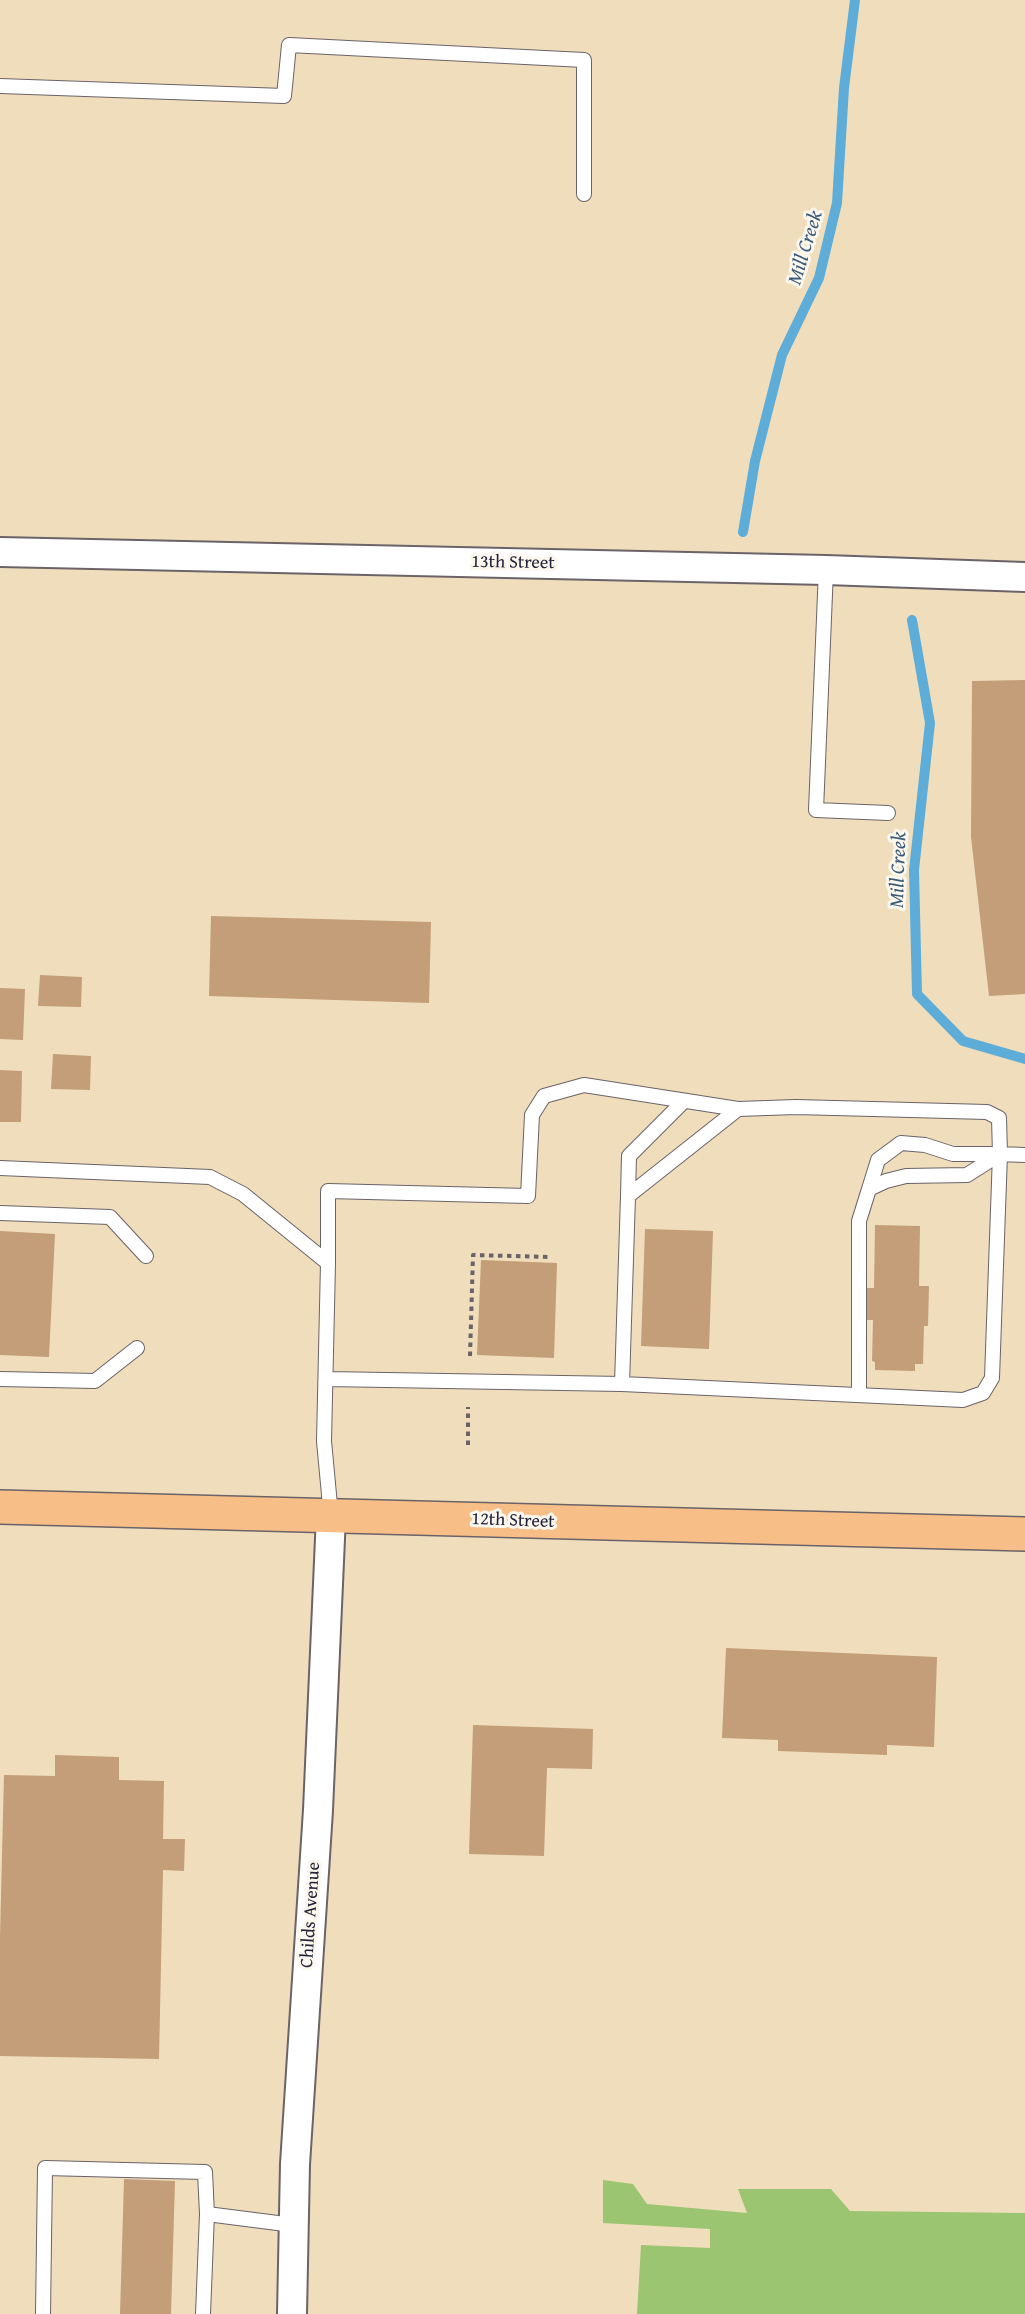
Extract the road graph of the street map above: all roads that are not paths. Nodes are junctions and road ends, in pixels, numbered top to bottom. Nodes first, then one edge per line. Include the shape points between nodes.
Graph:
1 (0, 86) edge
2 (584, 194) dead end
3 (0, 552) edge
4 (826, 570) junction
5 (1025, 577) edge
6 (888, 813) dead end
7 (684, 1101) junction
8 (738, 1109) junction
9 (1000, 1154) junction
10 (1025, 1155) edge
11 (0, 1168) edge
12 (869, 1189) junction
13 (628, 1196) junction
14 (0, 1213) edge
15 (146, 1256) dead end
16 (328, 1263) junction
17 (137, 1348) dead end
18 (0, 1379) edge
19 (327, 1379) junction
20 (622, 1384) junction
21 (859, 1395) junction
22 (0, 1507) edge
23 (331, 1516) junction
24 (1025, 1534) edge
25 (207, 2214) junction
26 (293, 2225) junction
27 (43, 2314) edge
28 (203, 2314) edge
29 (292, 2314) edge

1 - 2 lane via 284,96 289,45 584,60
3 - 4 street, 13th Street
4 - 5 street, 13th Street
4 - 6 lane via 816,810
7 - 8 lane
7 - 13 lane via 629,1156
7 - 16 lane via 584,1085 544,1096 532,1115 528,1196 328,1191
8 - 9 lane via 987,1112 999,1118
8 - 13 lane
9 - 10 lane
9 - 12 lane via 967,1175 906,1176
9 - 12 lane via 953,1154 925,1145 901,1143 878,1160
9 - 21 lane via 992,1378 982,1393 963,1400
11 - 16 lane via 210,1177 243,1194
12 - 21 lane via 859,1221
13 - 20 lane
14 - 15 lane via 110,1217
16 - 19 lane
17 - 18 lane via 95,1382
19 - 20 lane
19 - 23 lane via 324,1441
20 - 21 lane
22 - 23 main road, 12th Street
23 - 24 main road, 12th Street
23 - 26 street, Childs Avenue
25 - 26 lane
25 - 27 lane via 205,2172 45,2168
25 - 28 lane
26 - 29 street, Childs Avenue

